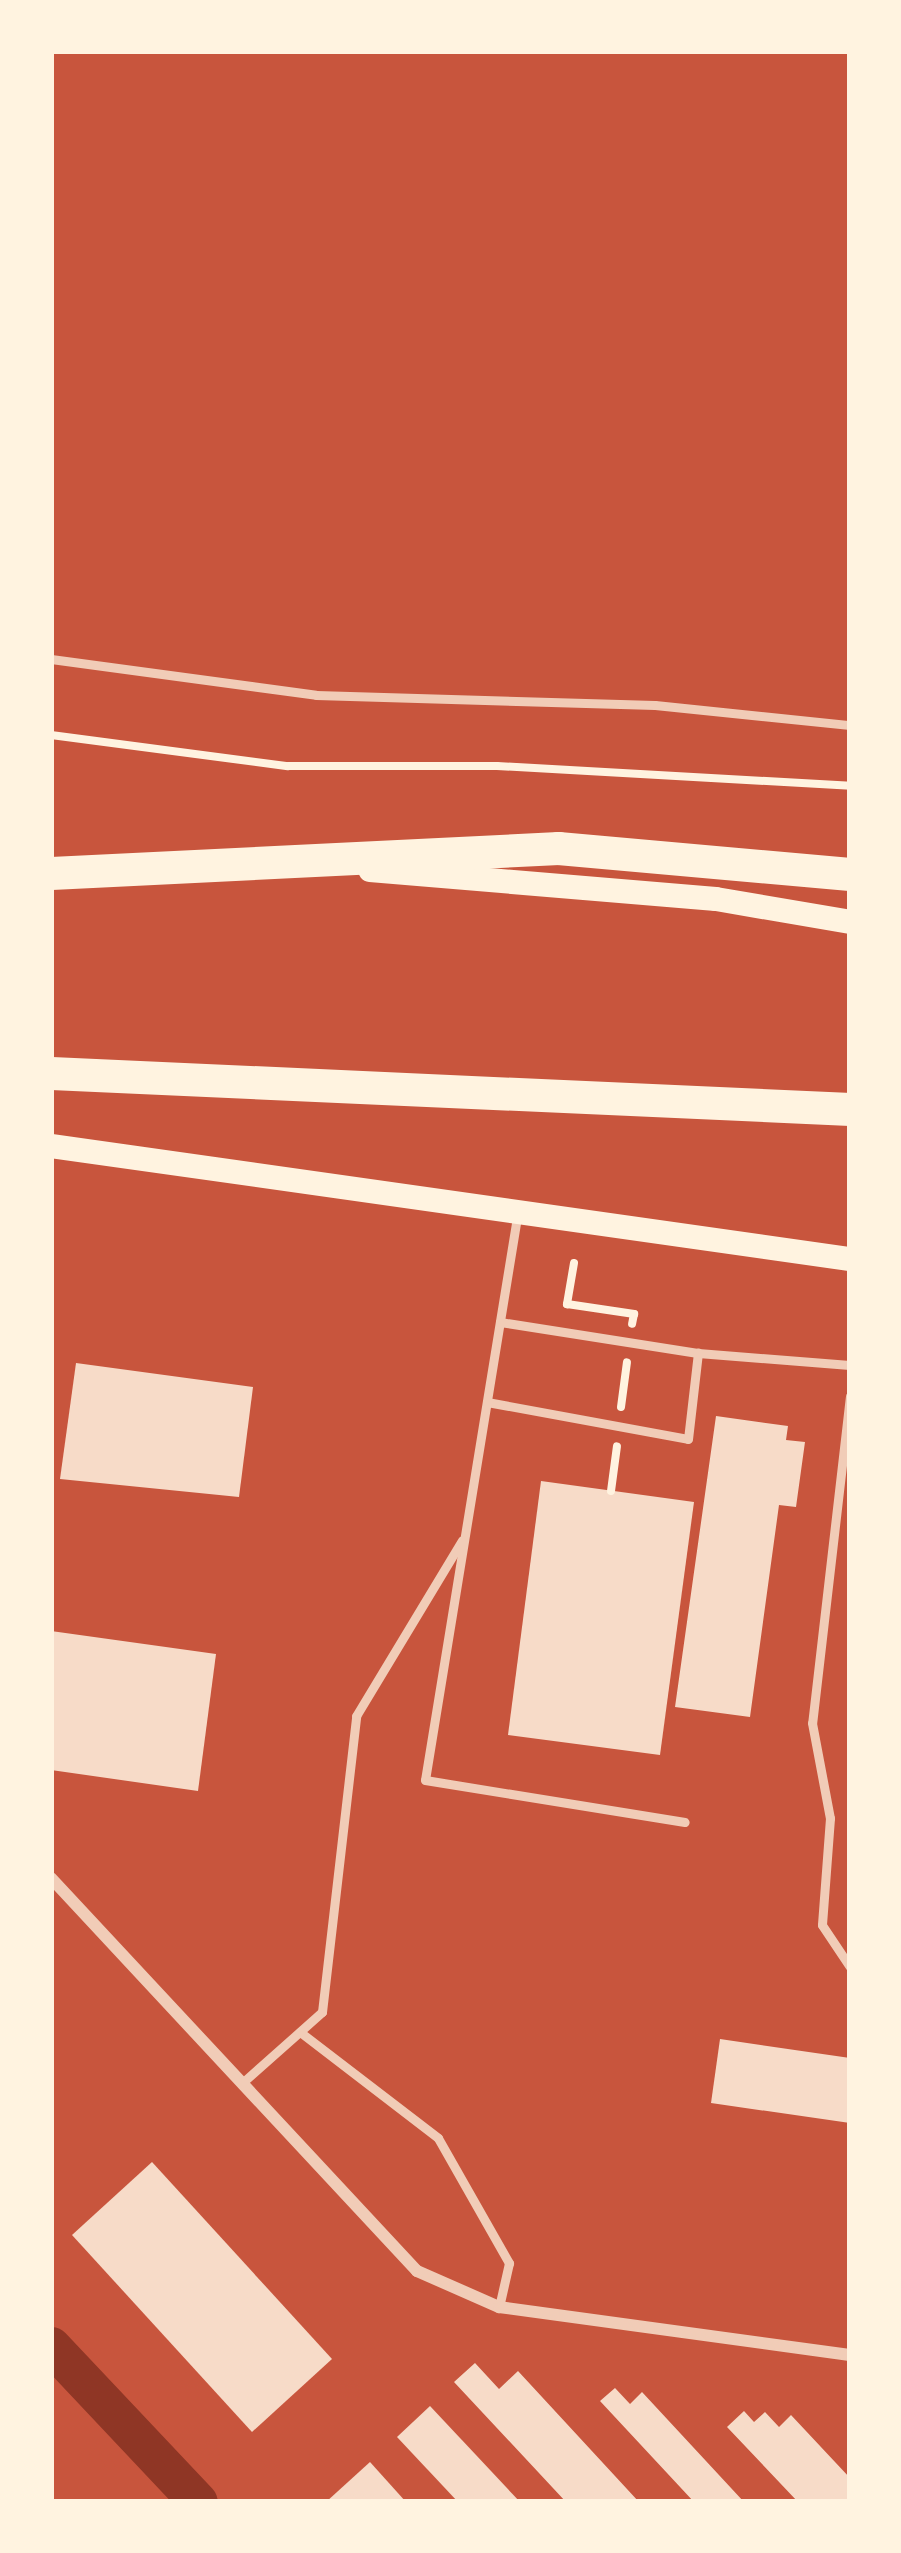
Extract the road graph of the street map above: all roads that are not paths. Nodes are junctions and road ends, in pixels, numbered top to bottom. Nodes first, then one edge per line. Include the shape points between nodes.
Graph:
1 (51, 659) edge
2 (850, 725) edge
3 (271, 865) junction
4 (51, 873) edge
5 (850, 874) edge
6 (850, 922) edge
7 (51, 1073) edge
8 (850, 1109) edge
9 (51, 1145) edge
10 (518, 1212) junction
11 (850, 1258) edge
12 (500, 1322) junction
13 (698, 1353) junction
14 (850, 1365) edge
15 (850, 1396) edge
16 (487, 1402) junction
17 (465, 1535) junction
18 (686, 1822) dead end
19 (51, 1878) edge
20 (850, 1967) edge
21 (300, 2032) junction
22 (242, 2084) junction
23 (499, 2307) junction
24 (850, 2355) edge

1 - 2 lane via 316,695 655,705
3 - 4 highway
3 - 5 highway via 557,848
3 - 6 main road via 547,881
7 - 8 highway
9 - 10 main road
10 - 11 main road
10 - 12 lane
12 - 13 lane
12 - 16 lane
13 - 14 lane
13 - 16 lane via 688,1439
15 - 20 lane via 812,1724 830,1818 822,1925
16 - 17 lane
17 - 18 lane via 425,1780
17 - 21 lane via 356,1716 322,2012
19 - 22 street
21 - 22 lane
21 - 23 lane via 438,2138 509,2263
22 - 23 street via 417,2271
23 - 24 street

